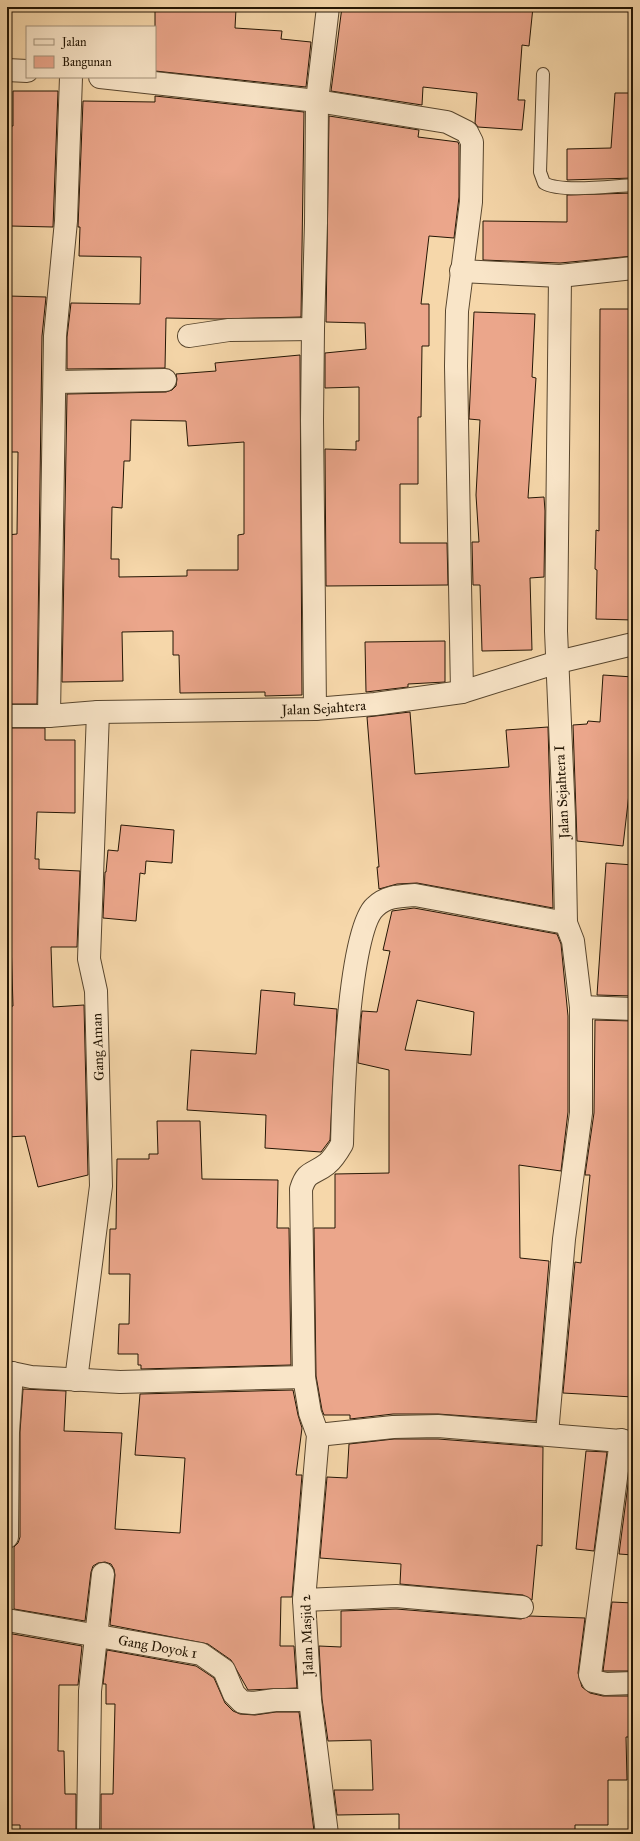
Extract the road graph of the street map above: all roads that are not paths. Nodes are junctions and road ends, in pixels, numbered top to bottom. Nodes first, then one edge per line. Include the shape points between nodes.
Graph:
1 (328, 7) edge
2 (7, 70) edge
3 (26, 71) edge
4 (543, 74) dead end
5 (71, 78) edge
6 (109, 78) edge
7 (317, 101) junction
8 (633, 186) edge
9 (633, 268) edge
10 (461, 271) junction
11 (560, 276) junction
12 (313, 329) junction
13 (189, 336) dead end
14 (165, 380) dead end
15 (56, 382) junction
16 (633, 644) edge
17 (558, 662) junction
18 (462, 692) junction
19 (316, 709) junction
20 (98, 712) junction
21 (7, 716) edge
22 (49, 716) junction
23 (566, 923) junction
24 (581, 1007) junction
25 (633, 1009) edge
26 (9, 1373) edge
27 (304, 1377) junction
28 (76, 1380) junction
29 (547, 1434) junction
30 (318, 1435) junction
31 (627, 1441) edge
32 (7, 1537) edge
33 (103, 1574) dead end
34 (304, 1600) junction
35 (522, 1607) dead end
36 (7, 1620) edge
37 (97, 1635) junction
38 (633, 1683) edge
39 (310, 1700) junction
40 (88, 1834) edge
41 (328, 1834) edge

1 - 7 street
2 - 3 street
4 - 8 lane via 540,172 544,183 567,188
5 - 15 street via 66,221 55,336
6 - 7 street
7 - 10 street via 447,122 467,132 472,142 471,202
7 - 12 street
9 - 11 street
10 - 11 street
10 - 18 street via 456,366
11 - 17 street, Jalan Sejahtera I via 556,631
12 - 13 street via 229,330
12 - 19 street
14 - 15 street
15 - 22 street
16 - 17 street, Jalan Sejahtera
17 - 18 street, Jalan Sejahtera
17 - 23 street, Jalan Sejahtera I
18 - 19 street, Jalan Sejahtera
19 - 20 street, Jalan Sejahtera
20 - 22 street, Jalan Sejahtera
20 - 28 street, Gang Aman via 89,959 96,991 101,1186
21 - 22 street, Jalan Sejahtera
23 - 24 street, Jalan Sejahtera I via 573,941
23 - 27 street via 415,895 394,896 374,907 364,926 352,982 342,1144 326,1165 308,1175 301,1189
24 - 25 street
24 - 29 street, Jalan Sejahtera I via 580,1112 564,1240
26 - 28 street
26 - 32 street
27 - 28 street via 120,1382
27 - 30 street via 310,1413
29 - 30 street via 438,1426 393,1427
29 - 31 street
30 - 34 street, Jalan Masjid 2
31 - 38 street via 590,1675 593,1681 606,1684
33 - 37 street
34 - 35 street via 396,1596
34 - 39 street, Jalan Masjid 2
36 - 37 street, Gang Doyok 1
37 - 39 street, Gang Doyok 1 via 201,1654 224,1670 234,1694 242,1702
37 - 40 street via 90,1692
39 - 41 street, Jalan Masjid 2

